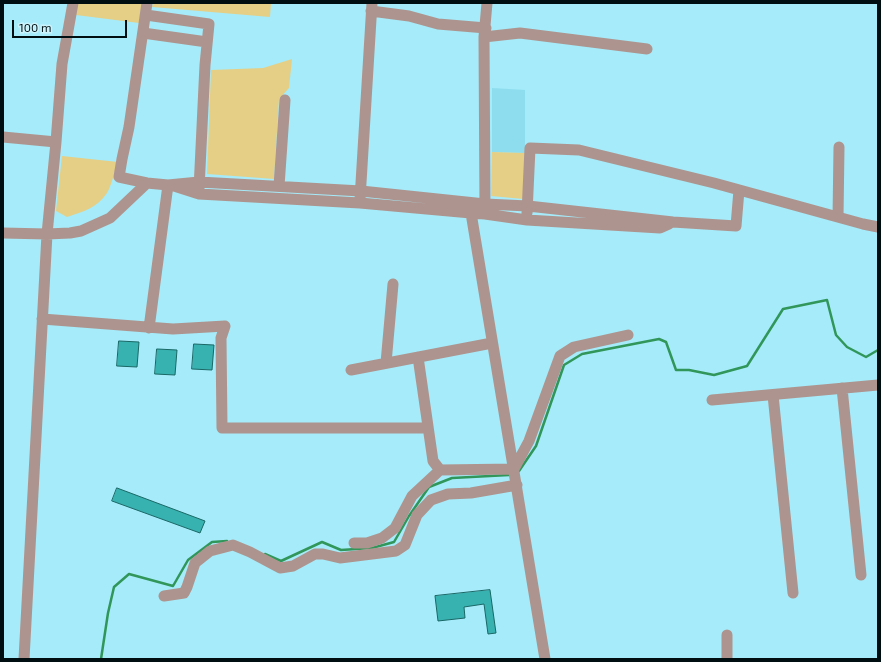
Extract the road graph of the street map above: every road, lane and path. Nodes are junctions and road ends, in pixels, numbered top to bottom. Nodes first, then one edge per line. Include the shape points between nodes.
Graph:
1 (74, 3) edge
2 (148, 3) edge
3 (488, 3) edge
4 (371, 7) edge
5 (146, 15) junction
6 (485, 32) junction
7 (143, 33) junction
8 (207, 42) junction
9 (647, 49) dead end
10 (284, 100) dead end
11 (3, 137) edge
12 (56, 142) junction
13 (839, 147) dead end
14 (199, 182) junction
15 (147, 183) junction
16 (168, 184) junction
17 (279, 186) junction
18 (739, 190) junction
19 (361, 191) junction
20 (198, 194) junction
21 (360, 203) junction
22 (528, 206) junction
23 (472, 208) junction
24 (485, 209) junction
25 (838, 217) junction
26 (527, 220) junction
27 (673, 222) junction
28 (878, 227) edge
29 (3, 233) edge
30 (47, 234) junction
31 (393, 284) dead end
32 (42, 319) junction
33 (149, 328) junction
34 (628, 335) dead end
35 (492, 343) junction
36 (418, 357) junction
37 (386, 363) junction
38 (351, 370) dead end
39 (878, 385) edge
40 (842, 388) junction
41 (773, 395) junction
42 (712, 400) dead end
43 (428, 428) junction
44 (440, 470) junction
45 (515, 475) junction
46 (354, 543) dead end
47 (861, 575) dead end
48 (793, 594) dead end
49 (164, 596) dead end
50 (727, 635) dead end
51 (24, 659) edge
52 (545, 659) edge
53 (727, 659) edge

1 - 12 street via 62,64
2 - 5 street
3 - 6 street
4 - 6 street via 438,24
4 - 19 street
5 - 7 street
5 - 8 street via 209,24
6 - 9 street via 520,33
6 - 24 street
7 - 8 street
7 - 15 street via 119,177
8 - 14 street
10 - 17 street
11 - 12 street
12 - 30 street
13 - 25 street
14 - 16 street
14 - 17 street
14 - 20 street
15 - 16 street
15 - 30 street via 110,218 81,231
16 - 20 street
16 - 33 street
17 - 19 street
18 - 22 street via 579,150 530,148
18 - 25 street
18 - 27 street via 736,226
19 - 21 street
19 - 23 street
20 - 21 street
21 - 23 street
22 - 24 street
22 - 26 street
22 - 27 street
23 - 24 street
23 - 35 street
24 - 26 street
25 - 28 street
26 - 27 street via 660,228
29 - 30 street
30 - 32 street
31 - 37 street
32 - 33 street
32 - 51 street
33 - 43 street via 224,326 221,338 222,428
34 - 45 street via 574,347 560,356
35 - 36 street
35 - 45 street
36 - 37 street
36 - 43 street
37 - 38 street
39 - 40 street
40 - 41 street
40 - 47 street
41 - 42 street
41 - 48 street
43 - 44 street via 433,461
44 - 45 street
44 - 46 street via 412,496 395,528 382,538 367,543
45 - 49 street via 471,493 448,494 431,500 417,515 405,545 396,550 340,558 315,554 293,566 280,568 233,545 210,552 195,563 184,593
45 - 52 street
50 - 53 street

